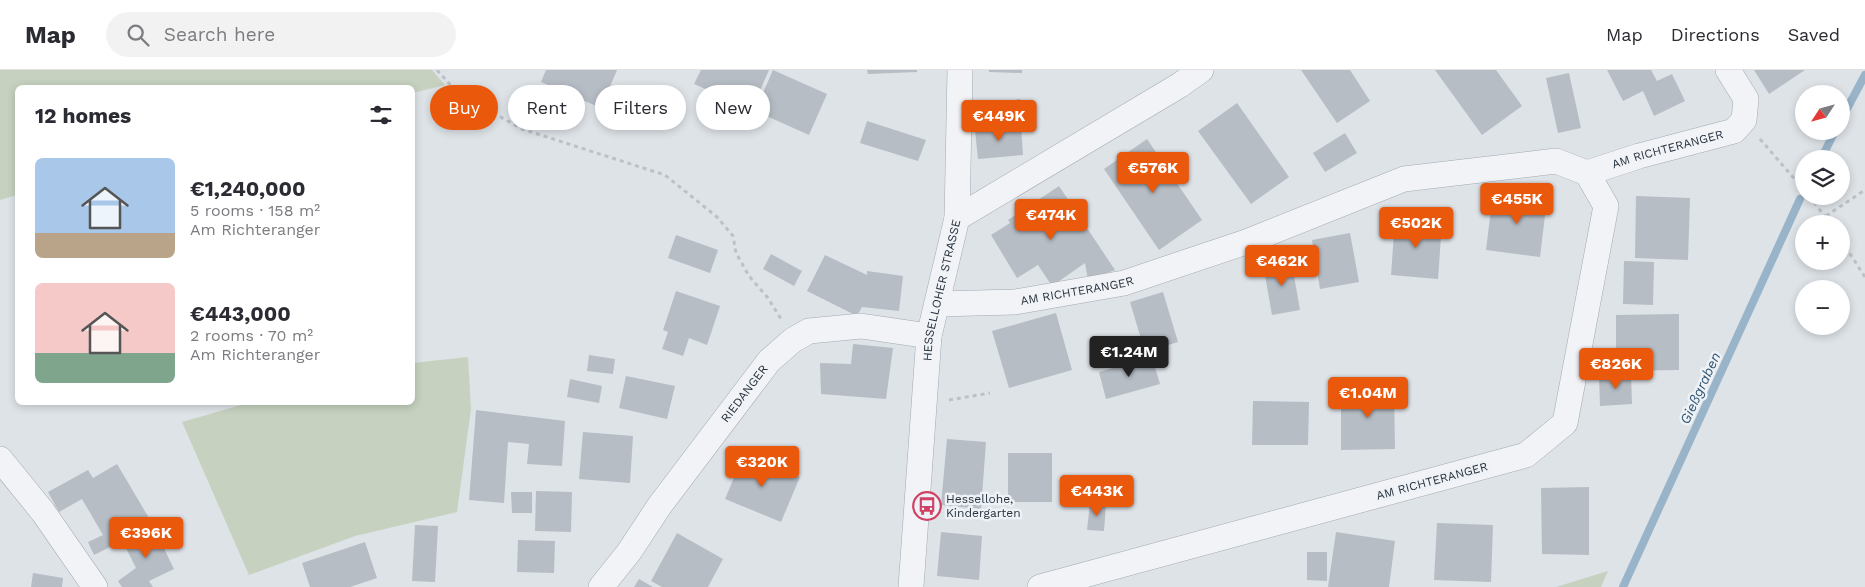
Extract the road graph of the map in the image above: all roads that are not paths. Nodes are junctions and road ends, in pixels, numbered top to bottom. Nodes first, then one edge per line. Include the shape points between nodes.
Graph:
1 (960, 70) edge
2 (1201, 70) edge
3 (1728, 70) edge
4 (1587, 173) junction
5 (957, 218) junction
6 (936, 304) junction
7 (929, 336) junction
8 (0, 459) edge
9 (95, 587) edge
10 (601, 587) edge
11 (911, 587) edge
12 (1040, 587) edge

1 - 5 street
2 - 5 street, HESSELLOHER STRASSE
3 - 4 street, AM RICHTERANGER via 1746,99 1744,120 1734,131
4 - 6 street, AM RICHTERANGER via 1556,161 1404,179 1246,242 1124,283 1015,302
4 - 12 street, AM RICHTERANGER via 1606,206 1565,423 1526,456
5 - 6 street, HESSELLOHER STRASSE
6 - 7 street, HESSELLOHER STRASSE
7 - 10 street, RIEDANGER via 861,326 809,331 793,340 769,361
7 - 11 street, HESSELLOHER STRASSE
8 - 9 street via 43,512

